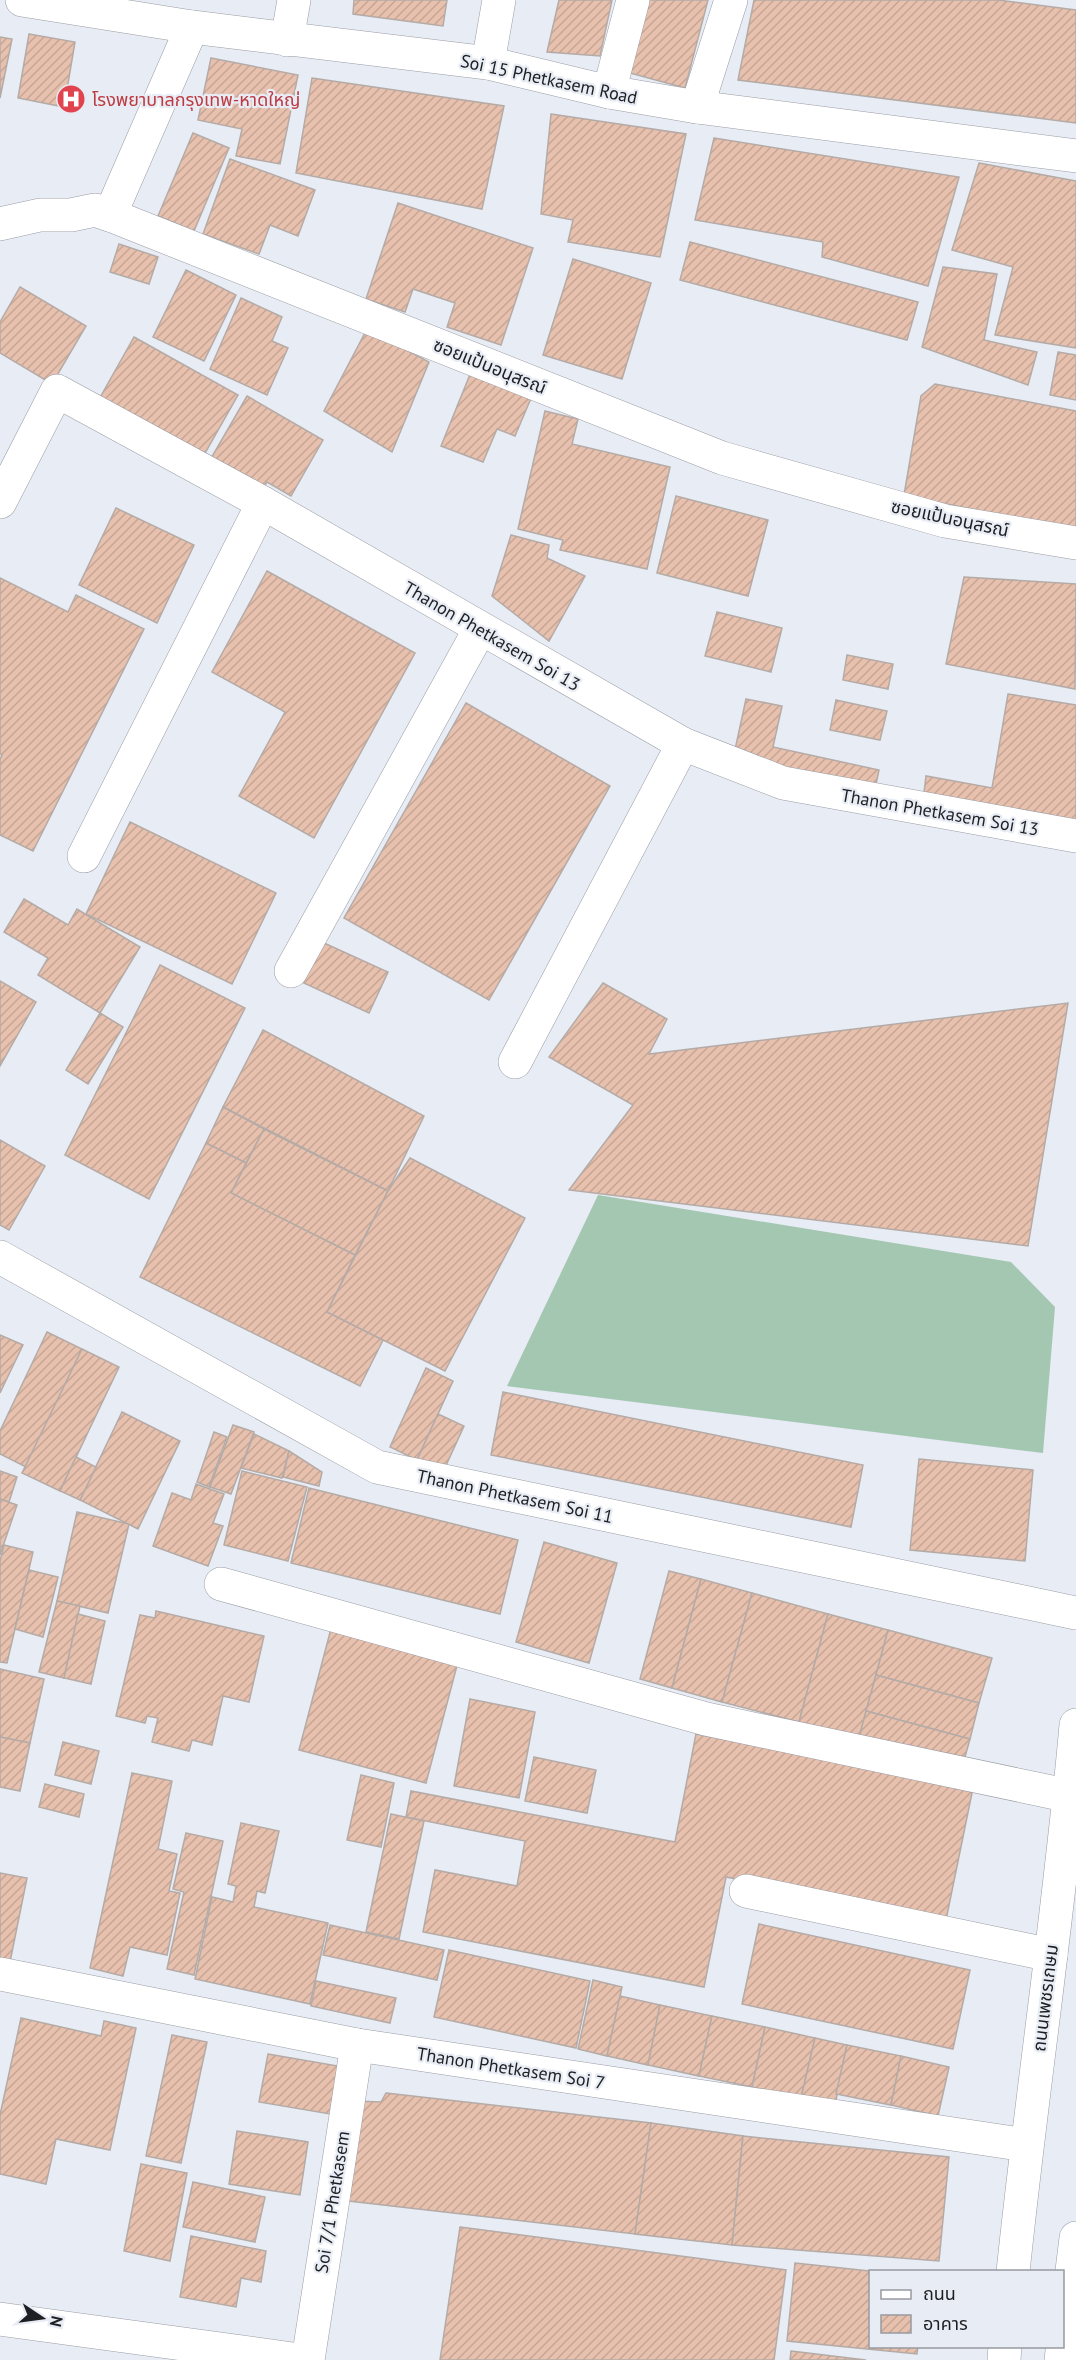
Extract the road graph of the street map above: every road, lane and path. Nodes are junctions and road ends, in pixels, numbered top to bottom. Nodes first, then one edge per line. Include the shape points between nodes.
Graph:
1 (22, 0) edge
2 (294, 0) edge
3 (499, 0) edge
4 (633, 0) edge
5 (731, 0) edge
6 (192, 27) junction
7 (287, 40) junction
8 (488, 63) junction
9 (609, 92) junction
10 (697, 107) junction
11 (1076, 156) edge
12 (110, 215) junction
13 (0, 224) edge
14 (0, 502) edge
15 (263, 503) junction
16 (1076, 543) edge
17 (480, 629) junction
18 (683, 744) junction
19 (1076, 836) edge
20 (84, 856) dead end
21 (291, 972) dead end
22 (515, 1062) dead end
23 (0, 1257) edge
24 (221, 1584) dead end
25 (1076, 1613) edge
26 (1076, 1725) edge
27 (1070, 1796) junction
28 (747, 1891) dead end
29 (1051, 1955) junction
30 (0, 1974) edge
31 (357, 2045) junction
32 (1026, 2145) junction
33 (1076, 2238) edge
34 (1013, 2270) edge
35 (0, 2319) edge
36 (1064, 2336) edge
37 (300, 2360) edge
38 (308, 2360) edge

1 - 6 street, Soi 15 Phetkasem Road
2 - 7 street
3 - 8 street
4 - 9 street
5 - 10 street
6 - 7 street, Soi 15 Phetkasem Road
6 - 12 street
7 - 8 street, Soi 15 Phetkasem Road
8 - 9 street, Soi 15 Phetkasem Road
9 - 10 street, Soi 15 Phetkasem Road
10 - 11 street, Soi 15 Phetkasem Road
12 - 13 street, ซอยแป้นอนุสรณ์ via 95,210 40,215
12 - 16 street, ซอยแป้นอนุสรณ์ via 722,458 945,521
14 - 15 street, Thanon Phetkasem Soi 13 via 57,391
15 - 17 street, Thanon Phetkasem Soi 13
15 - 20 street
17 - 18 street, Thanon Phetkasem Soi 13
17 - 21 street
18 - 19 street, Thanon Phetkasem Soi 13 via 783,783
18 - 22 street
23 - 25 street, Thanon Phetkasem Soi 11 via 377,1467
24 - 27 street via 706,1719
26 - 27 street, ถนนเพชรเกษม
27 - 29 street, ถนนเพชรเกษม
28 - 29 street
29 - 32 street, ถนนเพชรเกษม
30 - 31 street, Thanon Phetkasem Soi 7
31 - 32 street, Thanon Phetkasem Soi 7
31 - 38 street, Soi 7/1 Phetkasem
32 - 34 street, ถนนเพชรเกษม
33 - 36 street
35 - 37 street

